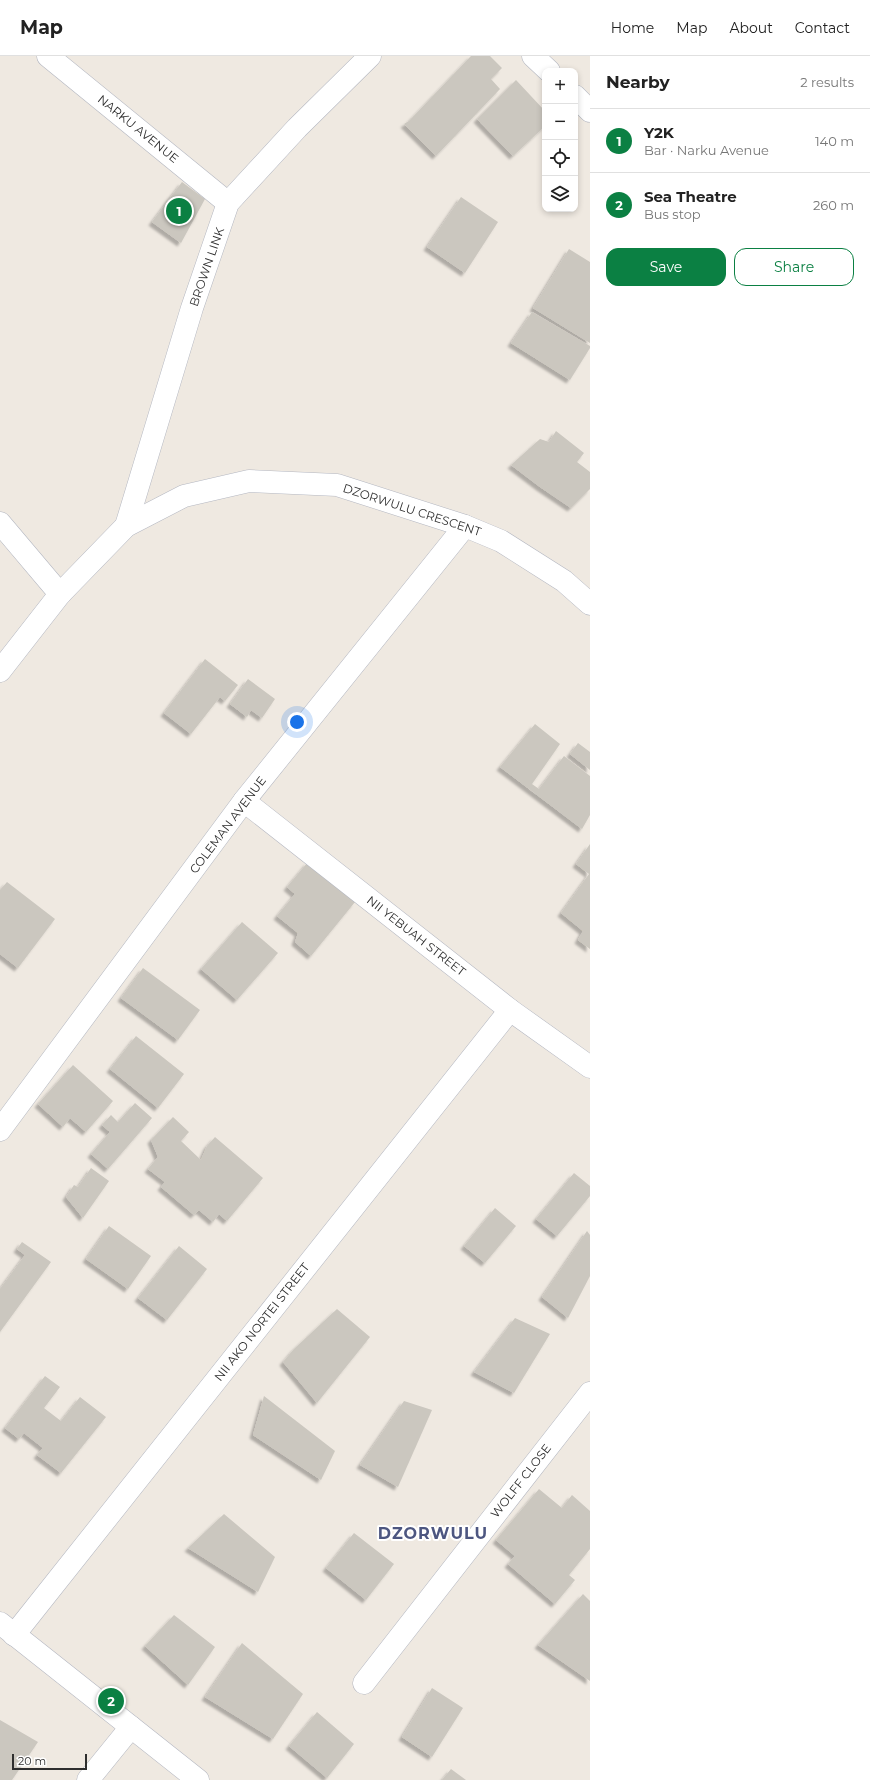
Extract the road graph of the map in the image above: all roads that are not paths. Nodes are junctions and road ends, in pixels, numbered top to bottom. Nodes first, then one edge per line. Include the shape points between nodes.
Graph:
1 (48, 56) edge
2 (370, 56) edge
3 (533, 56) edge
4 (546, 68) edge
5 (578, 99) edge
6 (590, 111) edge
7 (228, 203) junction
8 (0, 523) edge
9 (126, 526) junction
10 (465, 526) junction
11 (60, 594) junction
12 (590, 604) edge
13 (0, 671) edge
14 (244, 801) junction
15 (510, 1010) junction
16 (590, 1067) edge
17 (0, 1130) edge
18 (590, 1393) edge
19 (7, 1629) edge
20 (364, 1683) dead end
21 (131, 1727) junction
22 (88, 1780) edge
23 (198, 1780) edge

1 - 7 street, NARKU AVENUE
2 - 7 street, BROWN LINK via 297,128
3 - 4 street
5 - 6 street
7 - 9 street, BROWN LINK via 192,308
8 - 11 street
9 - 10 street, DZORWULU CRESCENT via 184,496 249,481 337,485
9 - 11 street, DZORWULU CRESCENT
10 - 12 street, DZORWULU CRESCENT via 501,541 564,581
10 - 14 street, COLEMAN AVENUE
11 - 13 street, DZORWULU CRESCENT
14 - 15 street, NII YEBUAH STREET
14 - 17 street, COLEMAN AVENUE
15 - 16 street, NII YEBUAH STREET
15 - 19 street, NII AKO NORTEI STREET
18 - 20 street, WOLFF CLOSE
19 - 21 street
21 - 22 street
21 - 23 street

